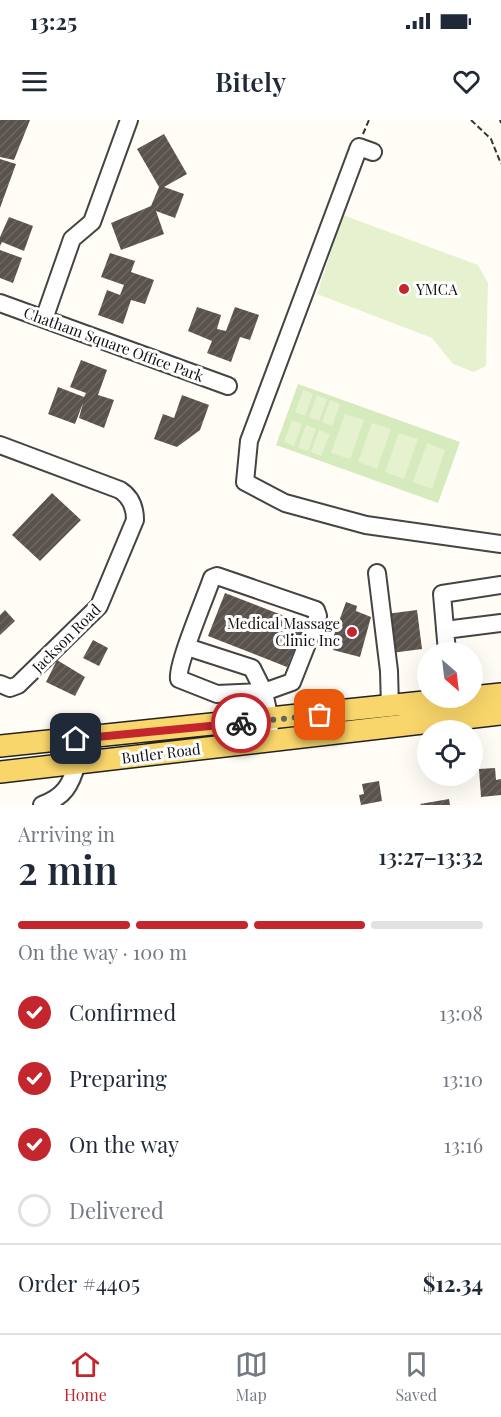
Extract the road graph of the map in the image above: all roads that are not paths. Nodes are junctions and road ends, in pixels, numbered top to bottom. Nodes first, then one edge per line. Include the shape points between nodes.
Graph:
1 (129, 120) edge
2 (373, 152) dead end
3 (0, 303) edge
4 (44, 319) junction
5 (228, 386) dead end
6 (0, 445) edge
7 (501, 544) edge
8 (377, 573) dead end
9 (501, 585) edge
10 (501, 623) edge
11 (445, 630) junction
12 (446, 642) edge
13 (187, 647) junction
14 (0, 684) edge
15 (264, 692) junction
16 (501, 694) edge
17 (390, 707) junction
18 (501, 714) edge
19 (269, 731) junction
20 (0, 746) edge
21 (77, 763) junction
22 (0, 772) edge
23 (42, 805) edge

1 - 4 street via 92,222 72,239
2 - 7 street via 359,147 307,311 249,441 245,482 285,503 366,525
3 - 4 street, Chatham Square Office Park
4 - 5 street, Chatham Square Office Park
6 - 14 street, Jackson Road via 120,490 135,511 135,520 99,606 18,685 10,688
8 - 17 street
9 - 11 street via 442,594
10 - 11 street
11 - 12 street
13 - 15 street via 252,668
13 - 15 street via 179,679 217,694
13 - 15 street via 214,577 316,610 318,615 292,682
15 - 19 street
16 - 17 main road, Butler Road
17 - 19 main road, Butler Road
18 - 19 main road, Butler Road
19 - 20 main road, Butler Road
19 - 21 main road, Butler Road
21 - 22 main road, Butler Road
21 - 23 street via 65,792

